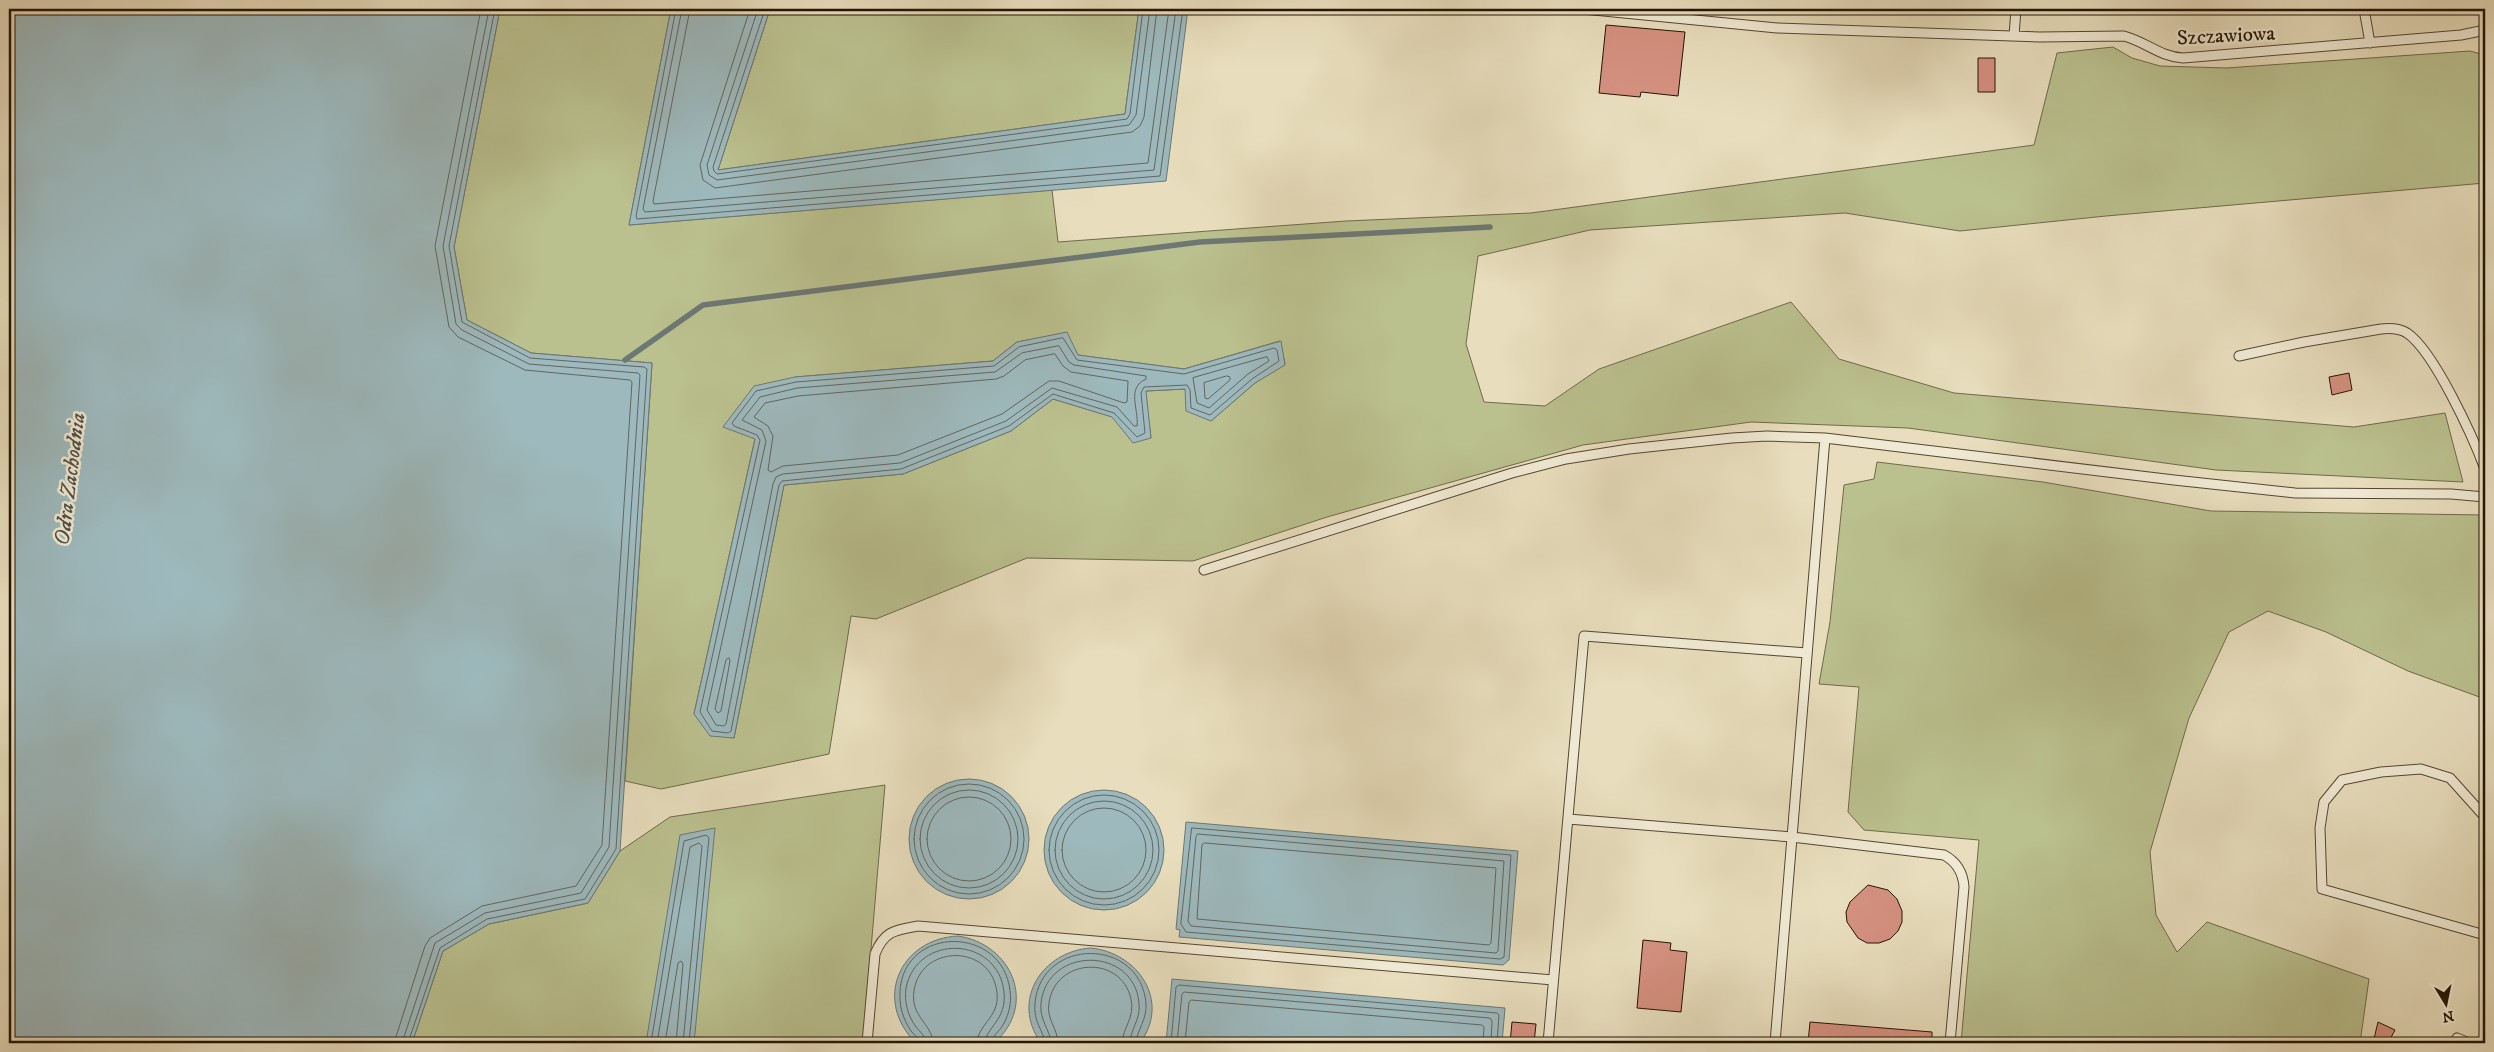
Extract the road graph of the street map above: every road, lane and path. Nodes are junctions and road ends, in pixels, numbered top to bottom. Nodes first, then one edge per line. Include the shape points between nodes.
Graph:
1 (1583, 9) edge
2 (2016, 9) edge
3 (2364, 9) edge
4 (2485, 30) edge
5 (2014, 36) junction
6 (2370, 43) junction
7 (2239, 356) dead end
8 (1825, 438) junction
9 (2485, 469) edge
10 (2485, 497) edge
11 (1204, 570) dead end
12 (1806, 653) junction
13 (2485, 817) edge
14 (1568, 819) junction
15 (1792, 837) junction
16 (2485, 936) edge
17 (1553, 980) junction
18 (868, 1043) edge
19 (1548, 1043) edge
20 (1775, 1043) edge
21 (1950, 1043) edge
22 (2454, 1043) edge
23 (2469, 1043) edge

1 - 5 lane, Szczawiowa via 1777,28
2 - 5 lane
3 - 6 lane
4 - 6 lane, Szczawiowa
5 - 6 lane, Szczawiowa via 2124,36 2169,57 2183,58
7 - 9 lane via 2381,329 2406,332 2417,341 2431,362 2474,438
8 - 10 lane via 2295,493
8 - 11 lane via 1732,438 1629,449 1566,460 1512,472
8 - 12 lane
12 - 14 lane via 1584,636
12 - 15 lane
13 - 16 lane via 2450,778 2420,769 2380,772 2342,780 2324,802 2320,828 2322,889
14 - 15 lane
14 - 17 lane
15 - 20 lane
15 - 21 lane via 1935,852 1952,859 1963,878 1964,887
17 - 18 lane via 918,926 899,929 885,936 880,943 876,954
17 - 19 lane
22 - 23 lane via 2457,1038

